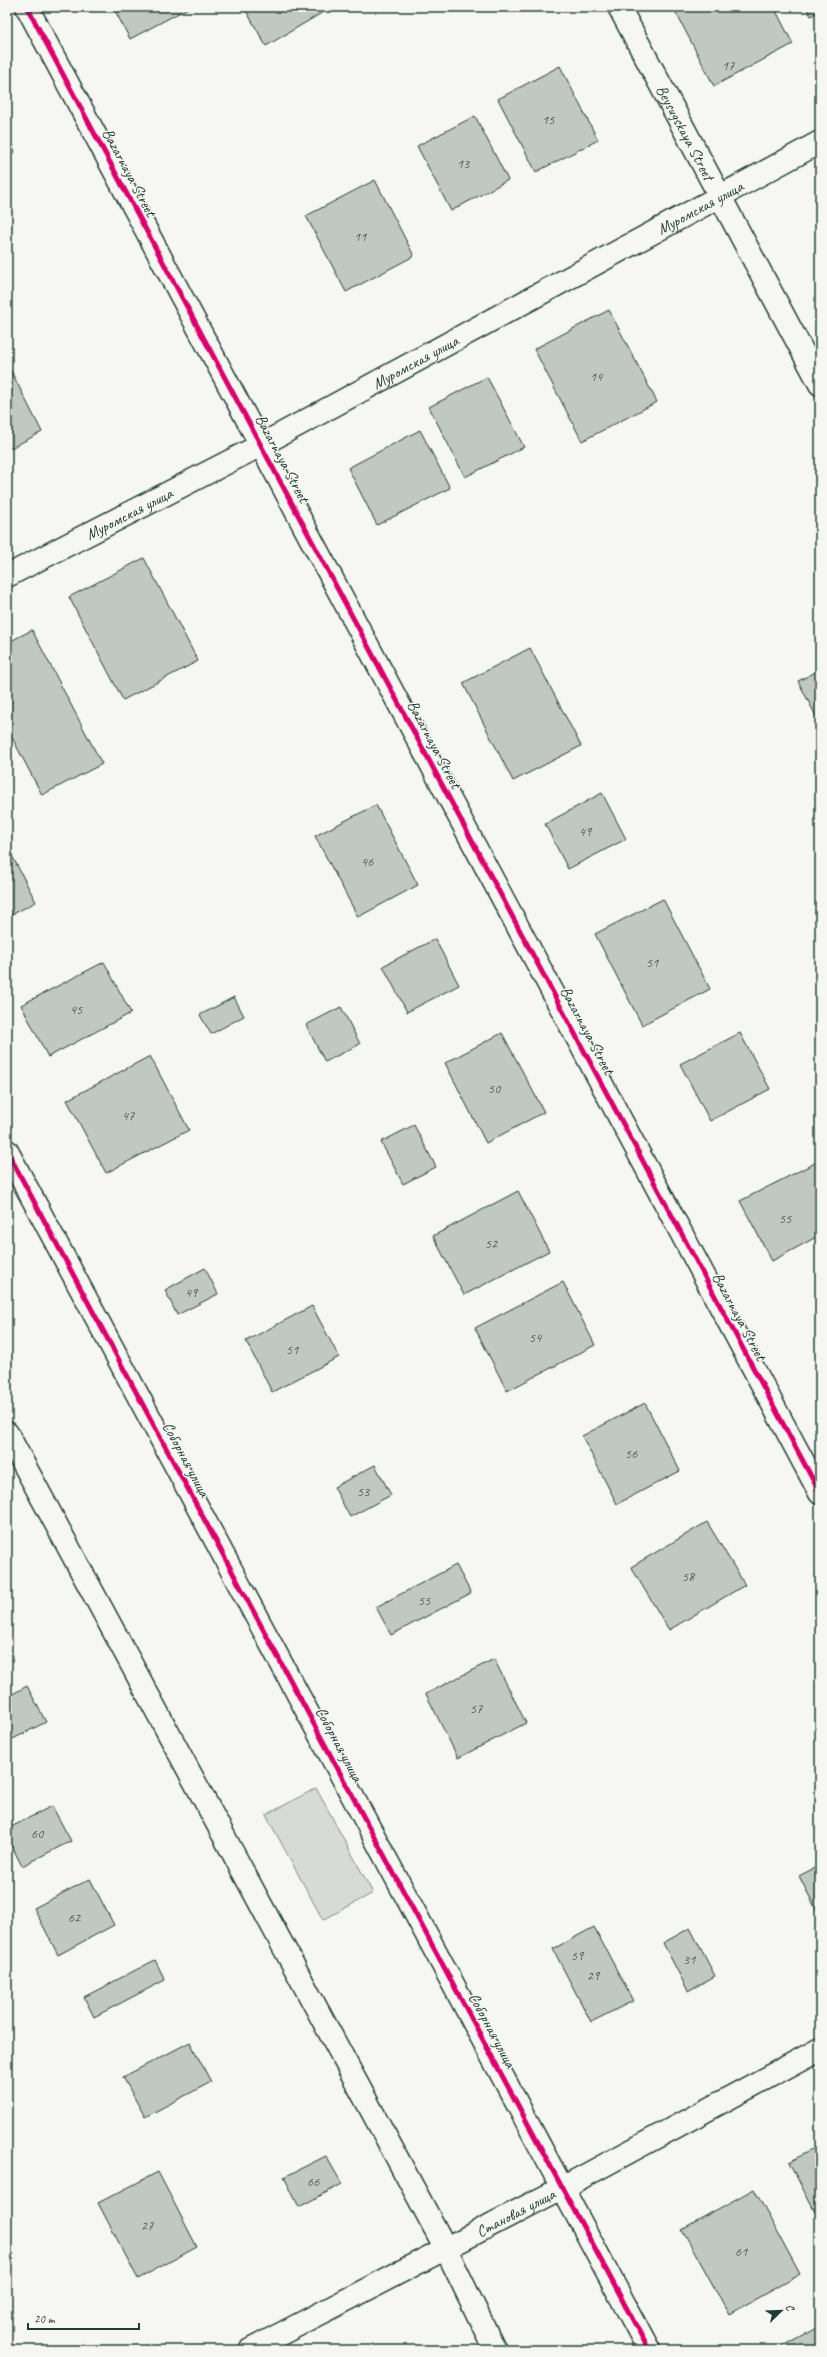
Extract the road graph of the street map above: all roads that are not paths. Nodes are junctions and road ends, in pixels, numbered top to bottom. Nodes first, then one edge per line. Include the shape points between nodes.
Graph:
1 (27, 7) edge
2 (619, 7) edge
3 (820, 142) edge
4 (719, 197) junction
5 (820, 384) edge
6 (262, 445) junction
7 (7, 576) edge
8 (7, 1151) edge
9 (7, 1433) edge
10 (820, 1493) edge
11 (820, 2049) edge
12 (562, 2188) junction
13 (445, 2247) junction
14 (250, 2350) edge
15 (495, 2350) edge
16 (649, 2350) edge

1 - 6 street, Bazarnaya Street
2 - 4 street, Beysugskaya Street
3 - 4 street, Муромская улица
4 - 5 street, Beysugskaya Street
4 - 6 street, Муромская улица
6 - 7 street, Муромская улица
6 - 10 street, Bazarnaya Street
8 - 12 street, Соборная улица
9 - 13 street
11 - 12 street, Становая улица
12 - 13 street, Становая улица
12 - 16 street, Соборная улица
13 - 14 street, Становая улица
13 - 15 street

